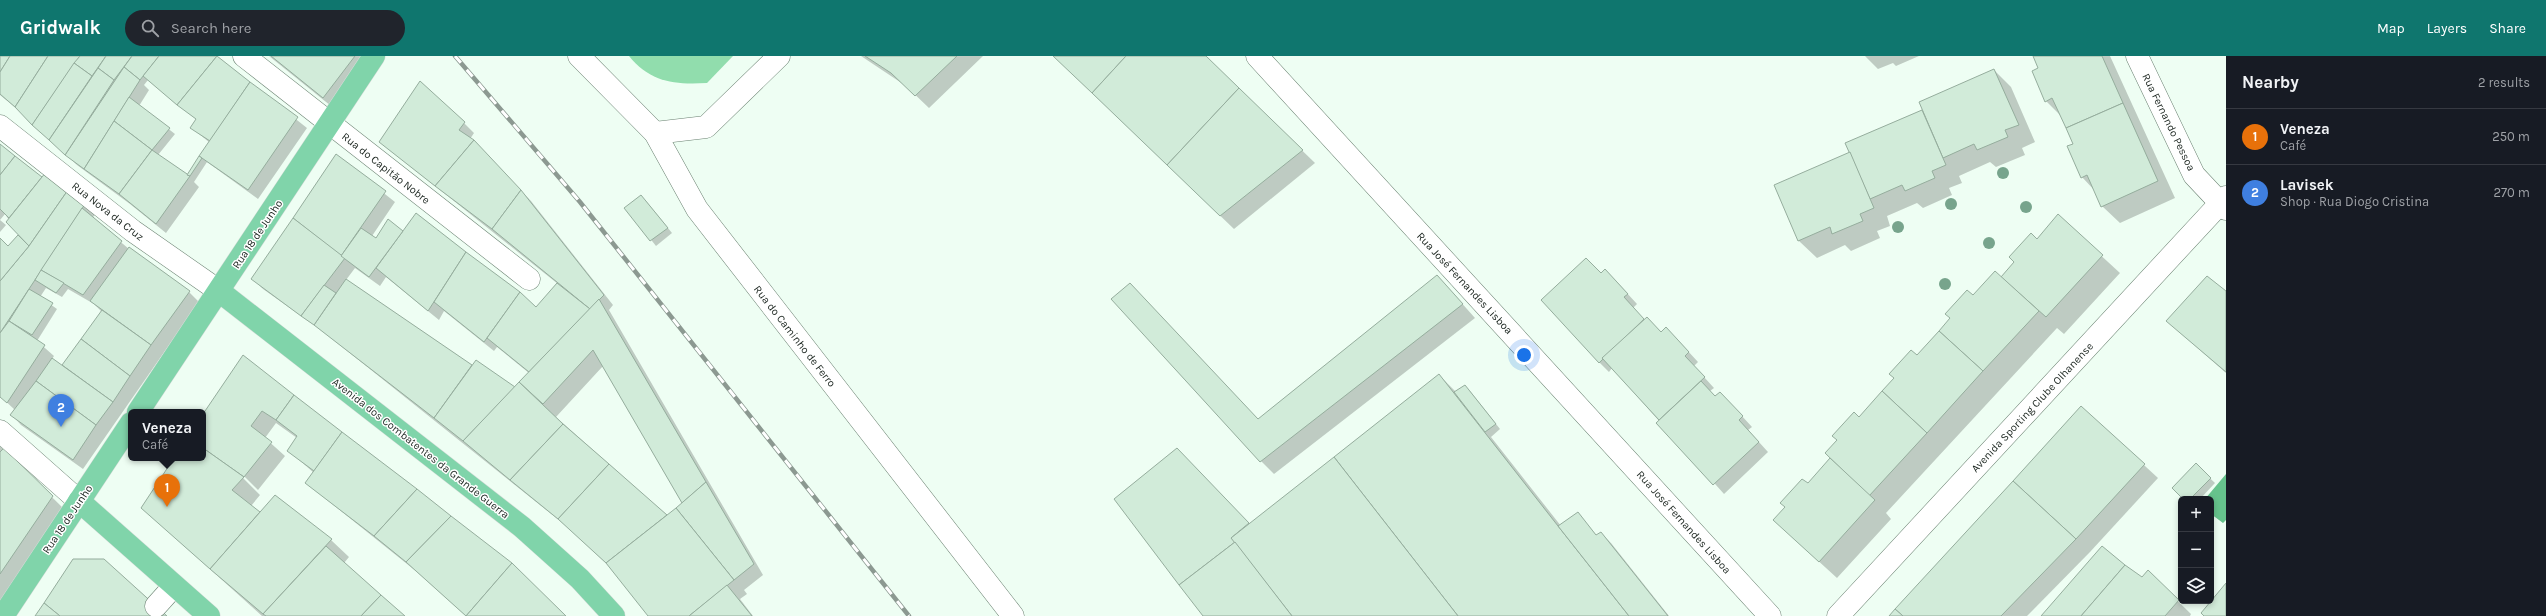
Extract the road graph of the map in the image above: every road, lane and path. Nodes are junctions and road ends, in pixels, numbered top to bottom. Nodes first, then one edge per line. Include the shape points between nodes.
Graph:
1 (244, 56) edge
2 (374, 56) edge
3 (579, 56) edge
4 (779, 56) edge
5 (1257, 56) edge
6 (2137, 56) edge
7 (330, 124) junction
8 (0, 126) edge
9 (655, 133) junction
10 (2224, 203) edge
11 (529, 279) dead end
12 (219, 291) junction
13 (140, 409) edge
14 (128, 428) edge
15 (0, 431) edge
16 (79, 501) junction
17 (174, 586) junction
18 (156, 606) dead end
19 (3, 616) edge
20 (209, 616) edge
21 (614, 616) edge
22 (1013, 616) edge
23 (1770, 616) edge
24 (1838, 616) edge

1 - 7 street, Rua do Capitão Nobre
2 - 7 main road, Rua 18 de Junho
3 - 9 street, Rua do Caminho de Ferro
4 - 9 street via 706,127
5 - 23 street, Rua José Fernandes Lisboa
6 - 10 street, Rua Fernando Pessoa via 2194,175
7 - 11 street, Rua do Capitão Nobre
7 - 12 main road, Rua 18 de Junho
8 - 12 street, Rua Nova da Cruz via 133,231
9 - 22 street, Rua do Caminho de Ferro via 697,209
10 - 24 street, Avenida Sporting Clube Olhanense
12 - 13 main road, Rua 18 de Junho
12 - 21 main road, Avenida dos Combatentes da Grande Guerra via 522,527 580,579
14 - 16 main road, Rua 18 de Junho
15 - 16 street
16 - 17 main road
16 - 19 main road, Rua 18 de Junho
17 - 18 street
17 - 20 main road

